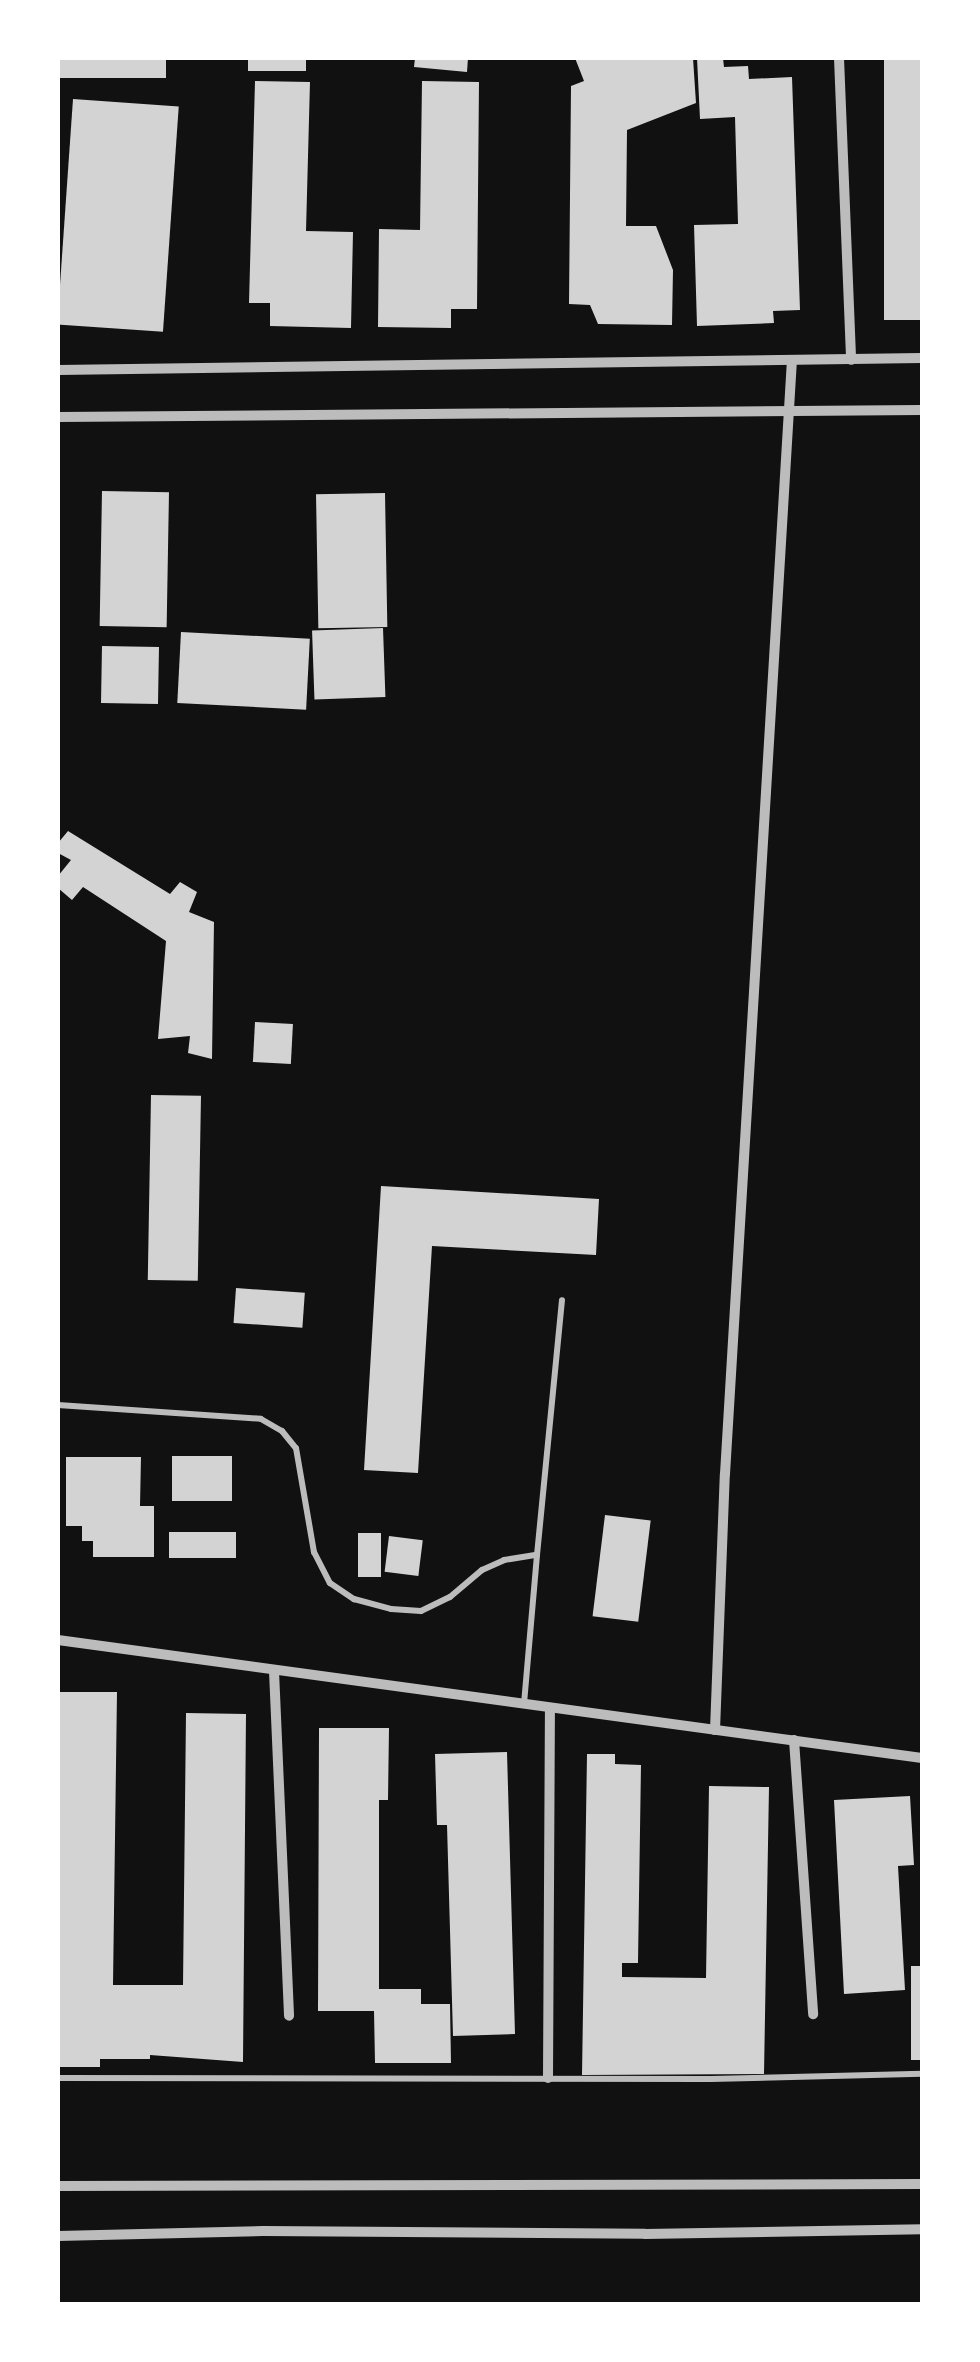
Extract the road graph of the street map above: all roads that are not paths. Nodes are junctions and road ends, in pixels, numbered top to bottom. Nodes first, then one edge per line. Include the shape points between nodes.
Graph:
1 (840, 58) edge
2 (922, 358) edge
3 (851, 360) junction
4 (792, 361) junction
5 (58, 370) edge
6 (922, 410) edge
7 (790, 411) junction
8 (58, 416) edge
9 (562, 1300) dead end
10 (58, 1405) edge
11 (537, 1555) junction
12 (58, 1640) edge
13 (274, 1672) junction
14 (524, 1704) junction
15 (550, 1708) junction
16 (715, 1730) junction
17 (794, 1740) junction
18 (922, 1758) edge
19 (813, 2014) dead end
20 (290, 2016) dead end
21 (922, 2074) edge
22 (58, 2078) edge
23 (548, 2078) junction
24 (922, 2184) edge
25 (58, 2186) edge
26 (922, 2229) edge
27 (58, 2236) edge

1 - 3 street
2 - 3 street
3 - 4 street
4 - 5 street
4 - 7 street
6 - 7 street
7 - 8 street
7 - 16 street
9 - 11 lane
10 - 11 lane via 261,1420 282,1431 296,1448 314,1552 330,1583 354,1599 421,1611 482,1570
11 - 14 lane
12 - 13 street
13 - 14 street
13 - 20 street
14 - 15 street
15 - 16 street
15 - 23 street
16 - 17 street
17 - 18 street
17 - 19 street
21 - 23 lane
22 - 23 lane
24 - 25 street
26 - 27 street

